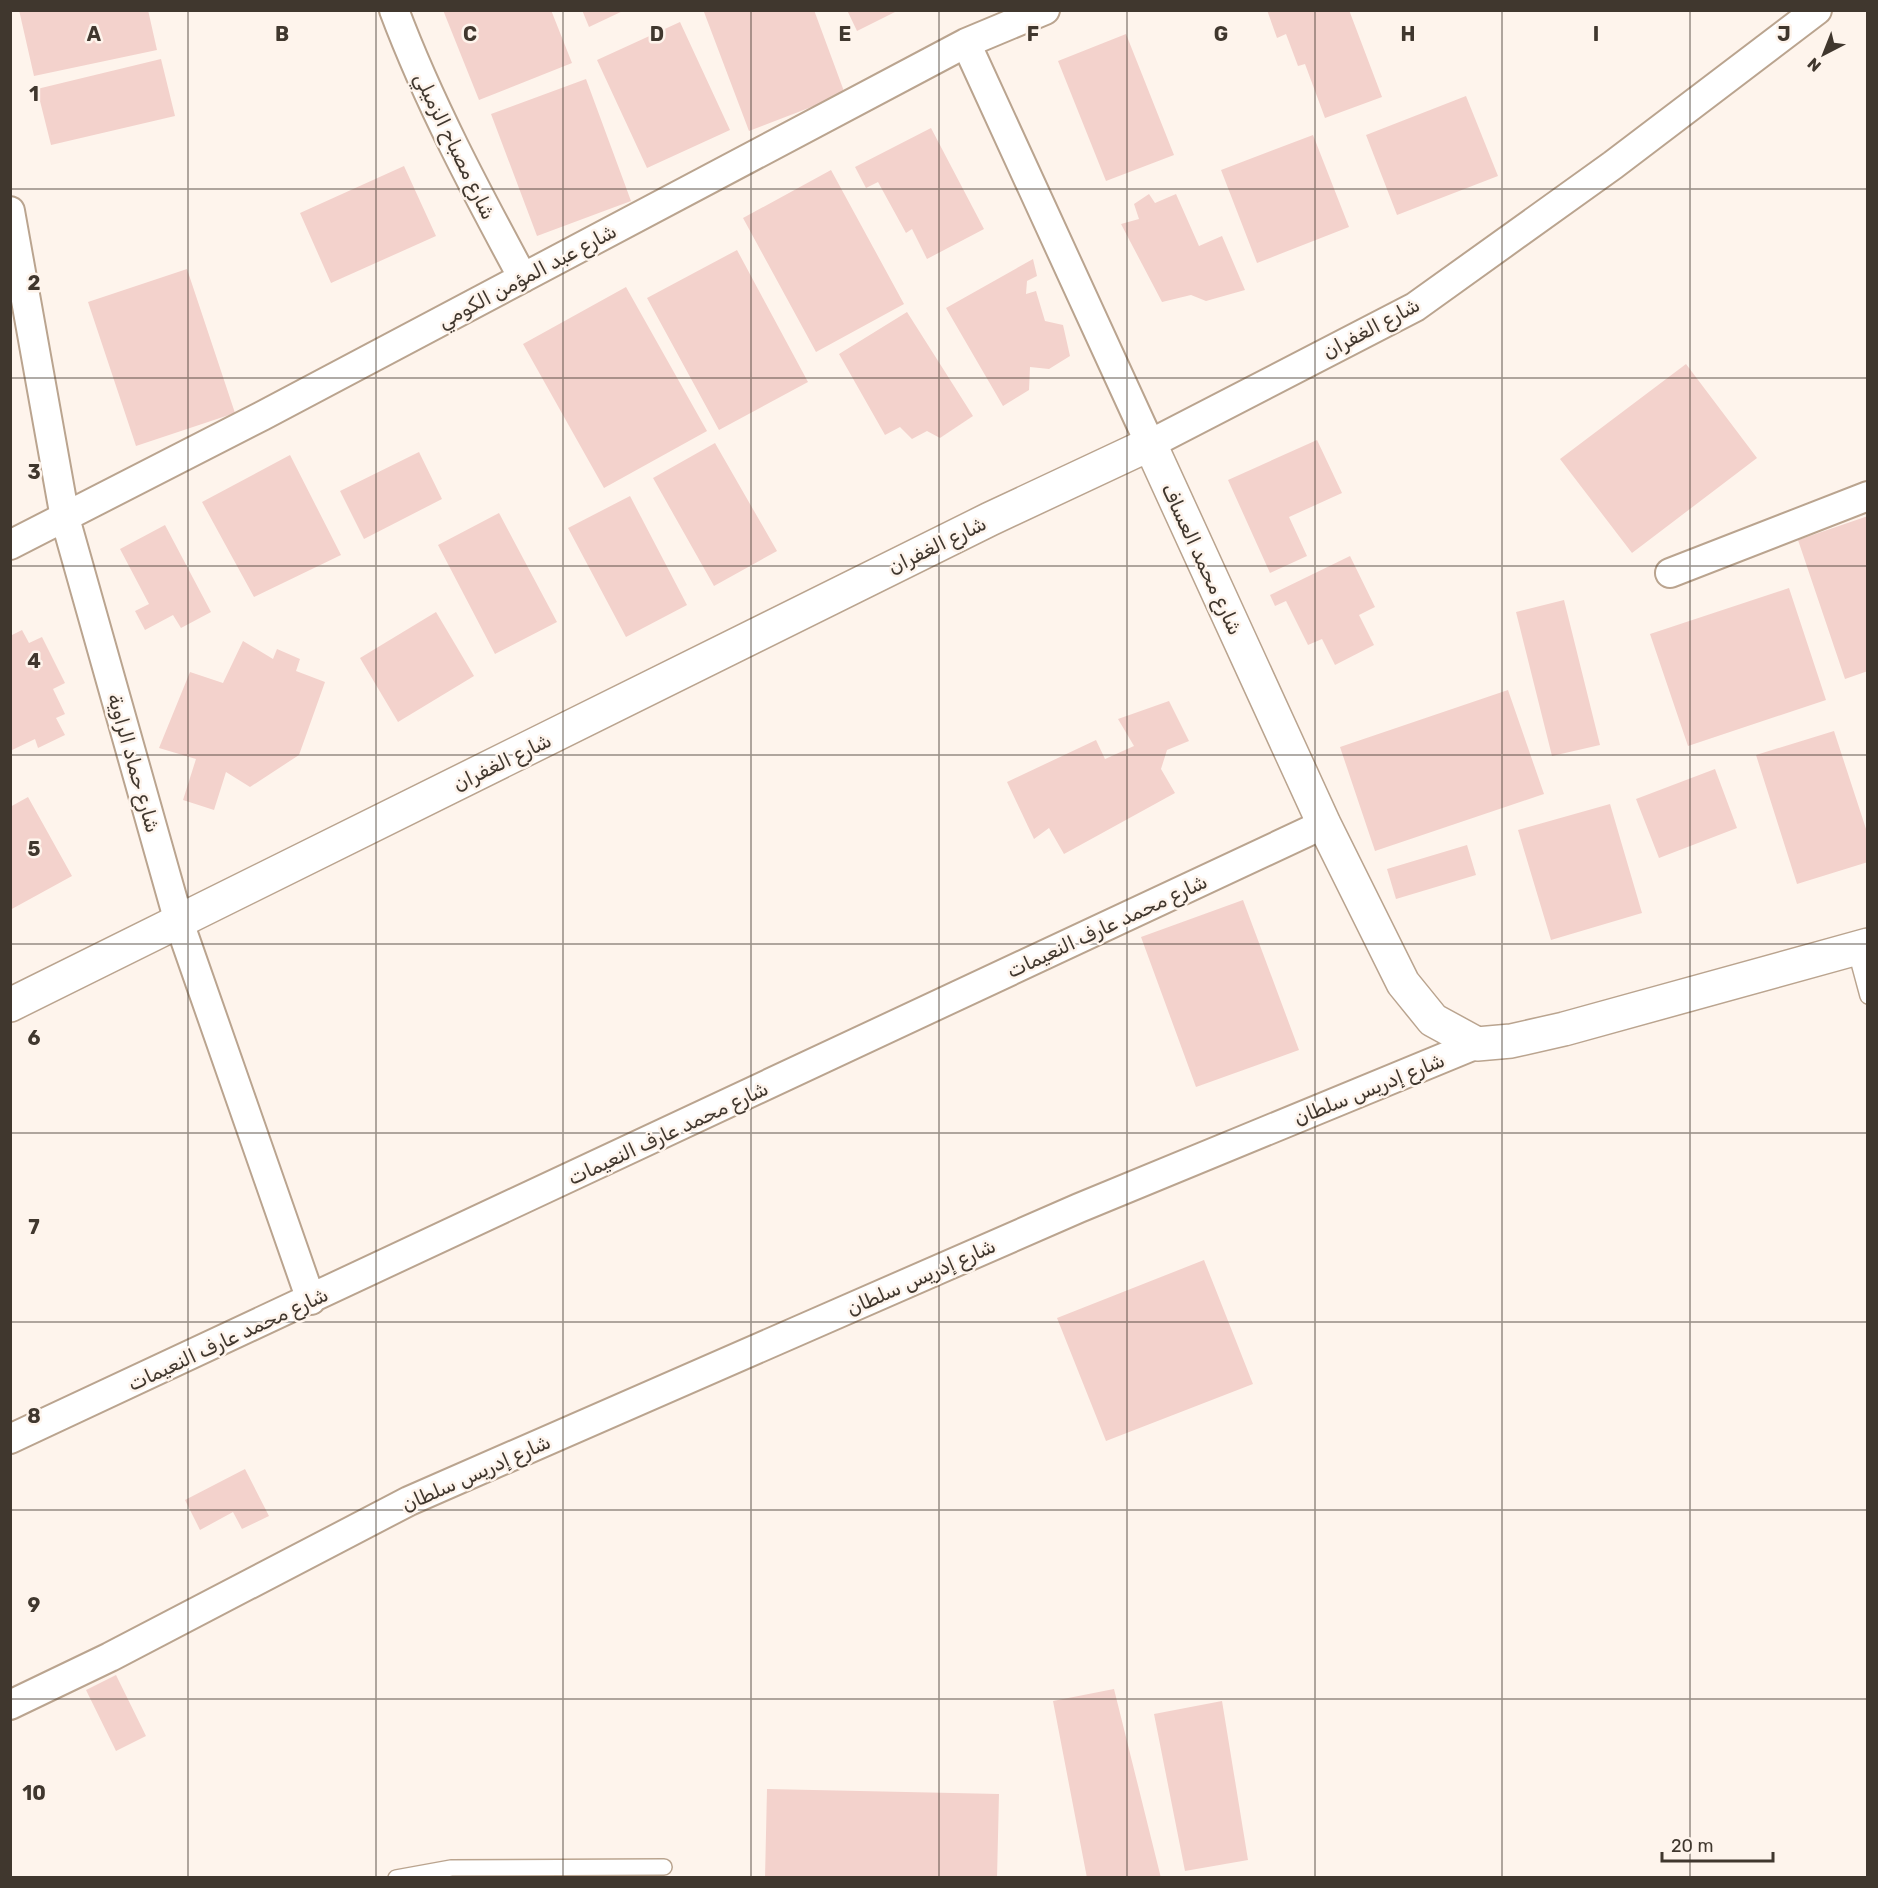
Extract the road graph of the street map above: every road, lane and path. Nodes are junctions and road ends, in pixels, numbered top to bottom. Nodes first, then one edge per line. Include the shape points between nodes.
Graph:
1 (394, 10) edge
2 (1044, 10) edge
3 (1817, 10) edge
4 (966, 43) junction
5 (10, 211) edge
6 (523, 278) junction
7 (1150, 444) junction
8 (1868, 496) edge
9 (65, 518) junction
10 (10, 545) edge
11 (1670, 573) dead end
12 (1324, 824) junction
13 (179, 922) junction
14 (1861, 946) edge
15 (1868, 996) edge
16 (10, 1005) edge
17 (1477, 1044) junction
18 (311, 1300) junction
19 (10, 1439) edge
20 (10, 1705) edge
21 (664, 1867) dead end
22 (396, 1878) edge

1 - 6 street, شارع مصباح الزميلي via 411,57
2 - 4 street, شارع عبد المؤمن الكومي
3 - 7 street, شارع الغفران via 1613,165 1415,306
4 - 6 street, شارع عبد المؤمن الكومي
4 - 7 street, شارع محمد العساف
5 - 9 street, شارع حماد الراوية
6 - 9 street, شارع عبد المؤمن الكومي
7 - 12 street, شارع محمد العساف
7 - 13 street, شارع الغفران via 990,519
8 - 11 street
9 - 10 street, شارع عبد المؤمن الكومي
9 - 13 street, شارع حماد الراوية
12 - 17 street, شارع محمد العساف via 1403,983 1433,1020
12 - 18 street, شارع محمد عارف النعيمات
13 - 16 street, شارع الغفران
13 - 18 street, شارع حماد الراوية
14 - 15 lane
14 - 17 street, شارع إدريس سلطان via 1564,1029
17 - 20 street, شارع إدريس سلطان via 1079,1208 409,1501
18 - 19 street, شارع محمد عارف النعيمات
21 - 22 lane via 451,1868

